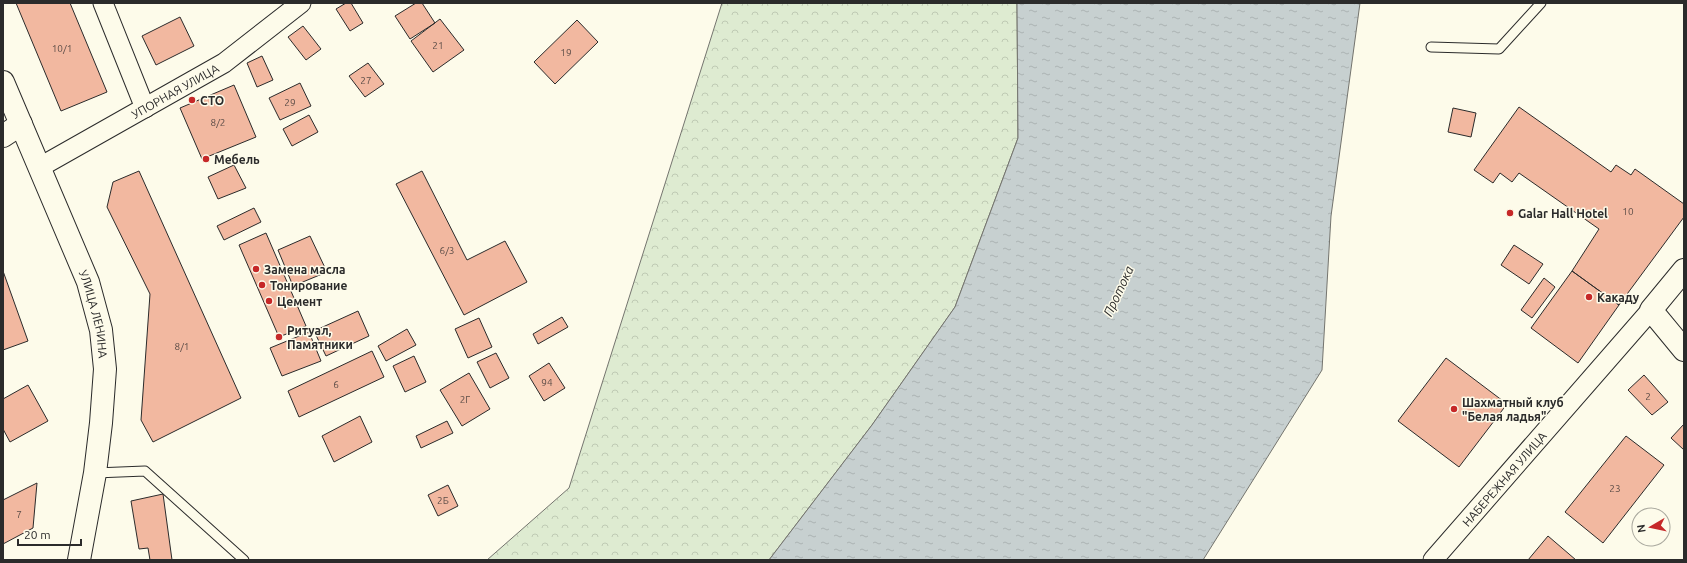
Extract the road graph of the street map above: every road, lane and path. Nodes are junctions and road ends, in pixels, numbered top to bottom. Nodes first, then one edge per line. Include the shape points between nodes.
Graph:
1 (103, 3) edge
2 (301, 3) edge
3 (1541, 3) edge
4 (1431, 47) dead end
5 (3, 82) edge
6 (145, 108) junction
7 (21, 124) junction
8 (3, 136) edge
9 (40, 167) junction
10 (1684, 270) edge
11 (1651, 310) junction
12 (1684, 350) edge
13 (95, 473) junction
14 (80, 552) edge
15 (66, 560) edge
16 (244, 560) edge
17 (1433, 560) edge

1 - 6 street
2 - 6 street, УПОРНАЯ УЛИЦА via 224,63
3 - 4 lane via 1499,49
5 - 7 main road, УЛИЦА ЛЕНИНА
6 - 9 street, УПОРНАЯ УЛИЦА
7 - 8 main road
7 - 9 main road, УЛИЦА ЛЕНИНА
9 - 13 main road, УЛИЦА ЛЕНИНА via 88,282 101,330 105,370
10 - 11 main road, НАБЕРЕЖНАЯ УЛИЦА
11 - 12 main road
11 - 17 street, НАБЕРЕЖНАЯ УЛИЦА
13 - 14 main road, УЛИЦА ЛЕНИНА
13 - 16 lane via 146,471
14 - 15 street

